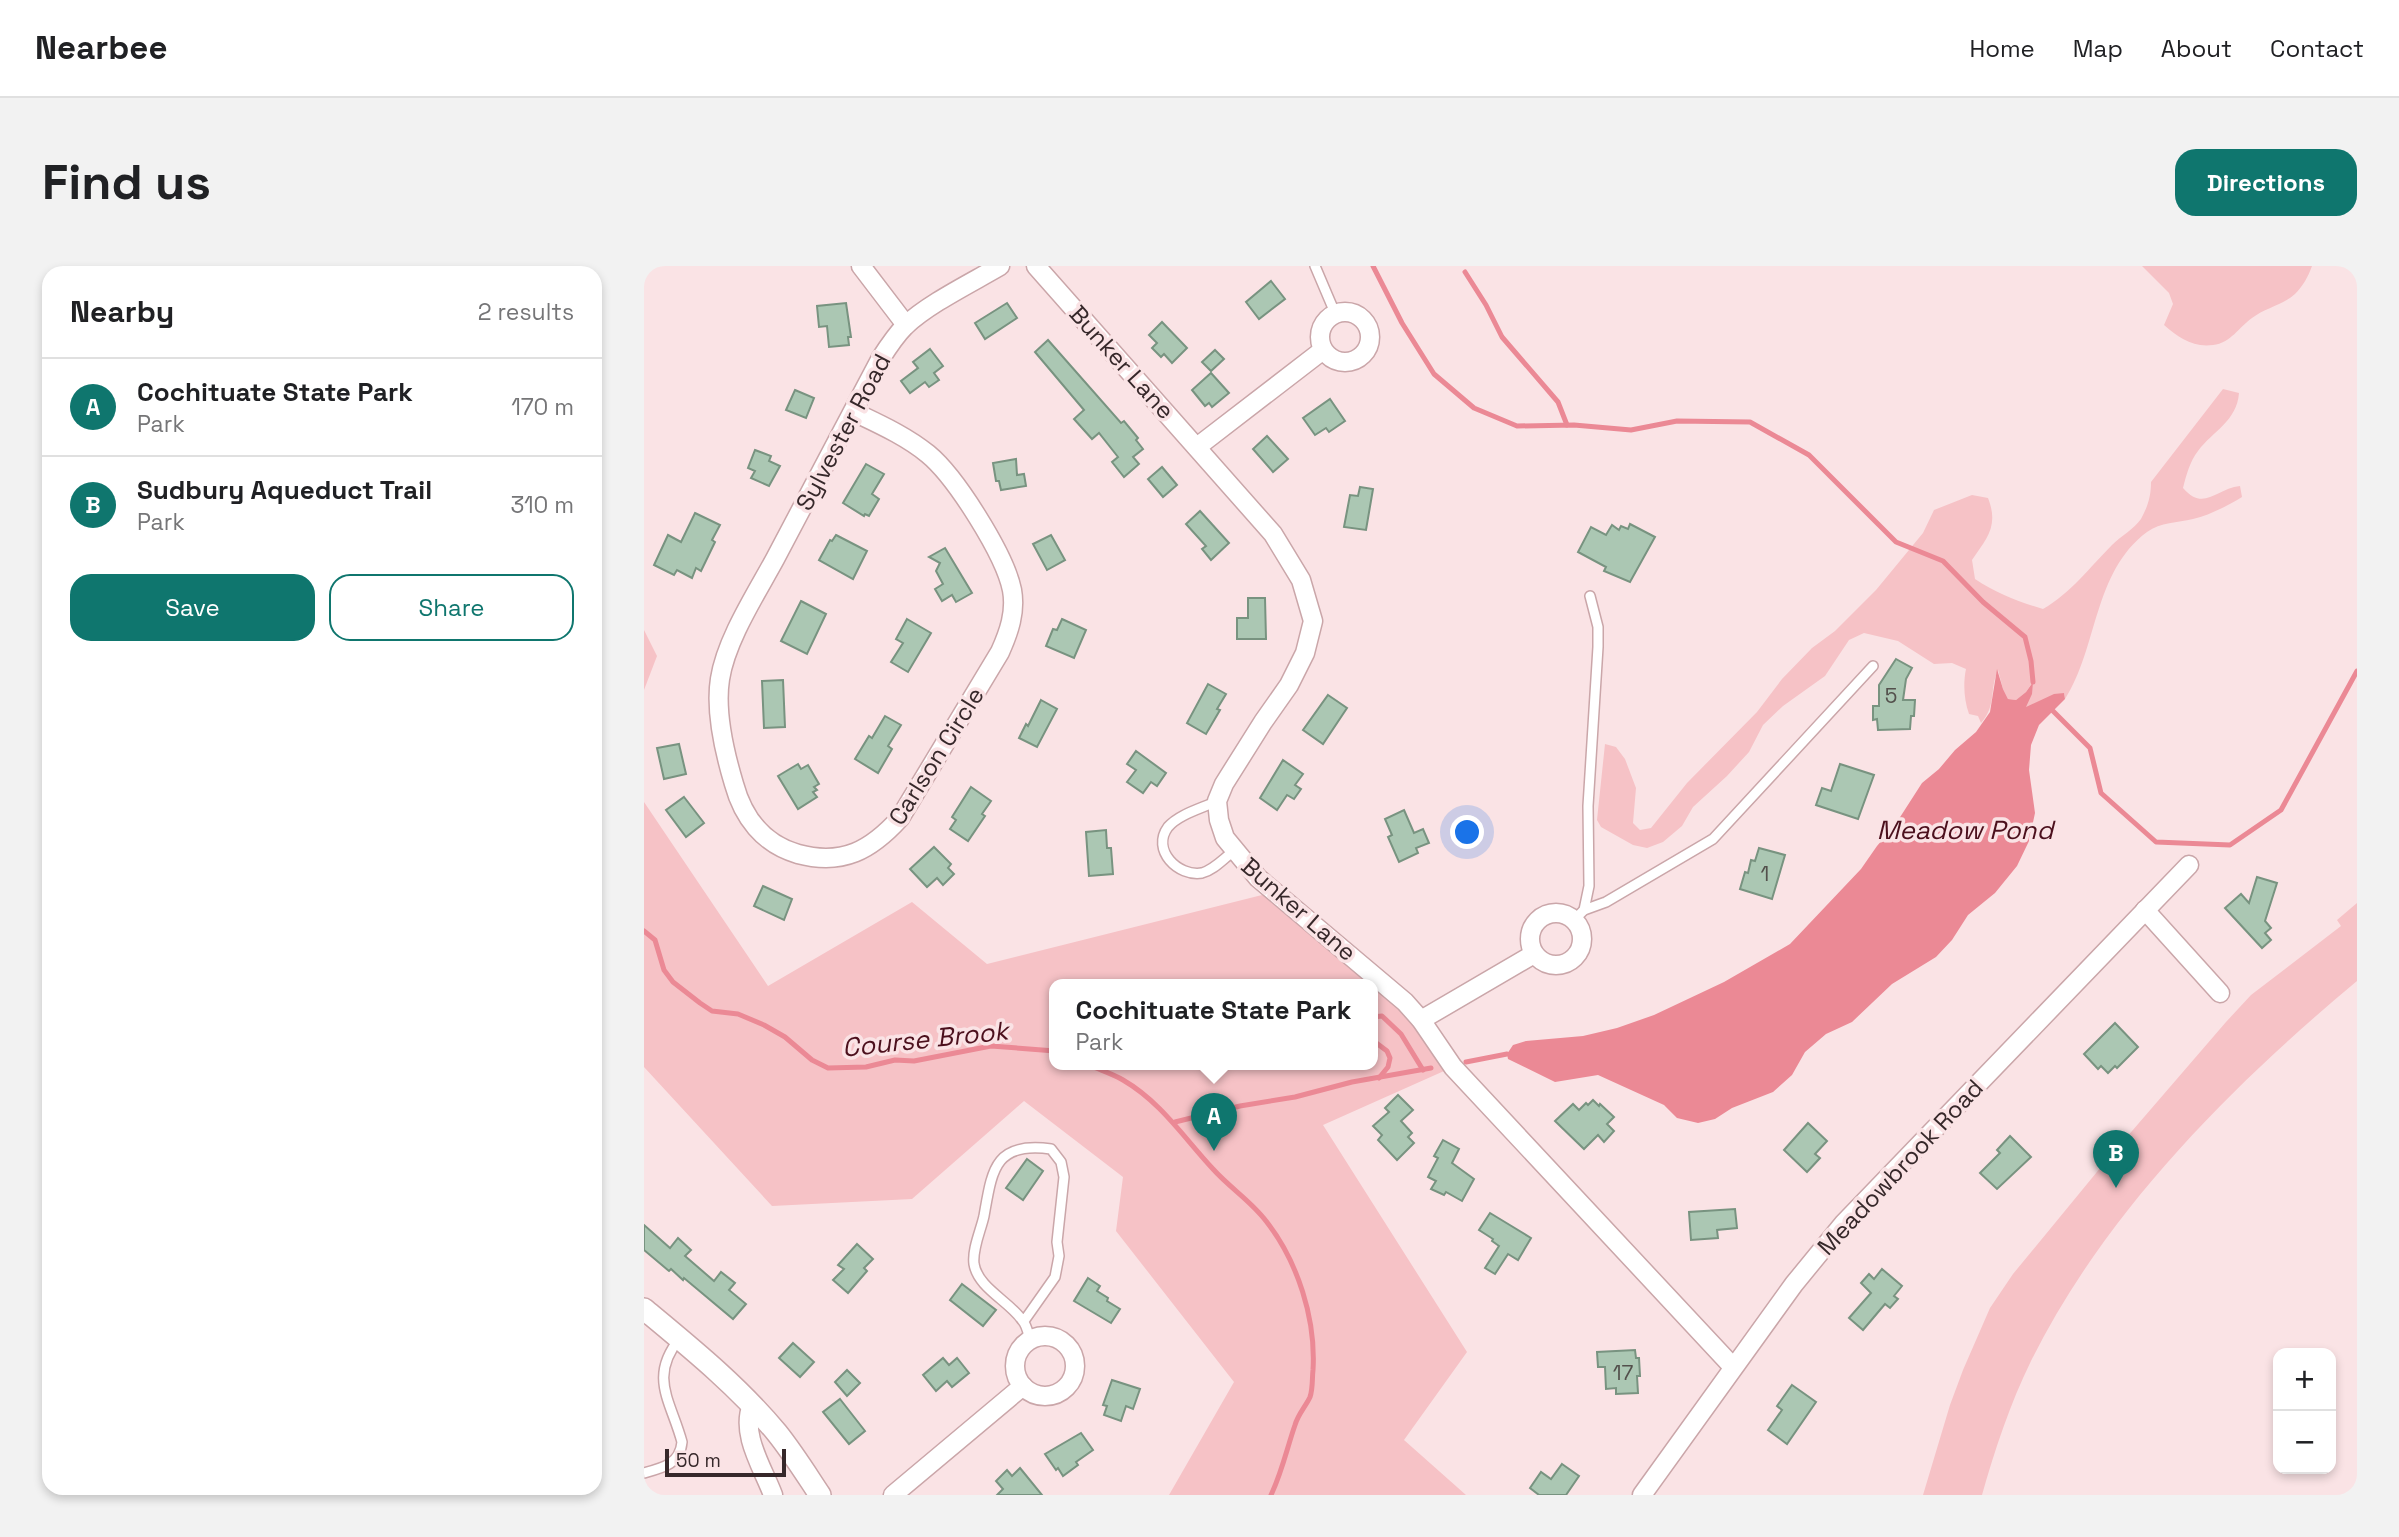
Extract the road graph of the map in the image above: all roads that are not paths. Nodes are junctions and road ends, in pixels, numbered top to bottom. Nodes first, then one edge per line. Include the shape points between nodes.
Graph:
1 (861, 266) edge
2 (1000, 266) edge
3 (1036, 266) edge
4 (1315, 266) edge
5 (1335, 313) junction
6 (906, 325) junction
7 (1323, 350) junction
8 (853, 411) junction
9 (1197, 447) junction
10 (1590, 596) dead end
11 (733, 641) joint
12 (1873, 666) dead end
13 (1217, 801) junction
14 (1234, 851) junction
15 (2189, 865) dead end
16 (2145, 910) junction
17 (1579, 915) junction
18 (1534, 954) junction
19 (2220, 993) dead end
20 (1421, 1020) junction
21 (644, 1309) edge
22 (1024, 1321) junction
23 (680, 1338) junction
24 (1030, 1340) junction
25 (1733, 1367) junction
26 (1023, 1386) junction
27 (752, 1405) junction
28 (644, 1473) edge
29 (773, 1495) edge
30 (820, 1495) edge
31 (893, 1495) edge
32 (1642, 1495) edge

1 - 6 street
2 - 6 street, Sylvester Road
3 - 9 street, Bunker Lane
4 - 5 lane
5 - 7 street via 1319,333
5 - 7 street via 1361,317 1369,330 1369,346 1359,358 1343,363
6 - 8 street, Sylvester Road via 881,358
7 - 9 street
8 - 11 street, Sylvester Road
8 - 11 street, Carlson Circle via 911,442 949,474 1005,569 1013,610 1000,652 906,808 867,849 822,859 797,854 777,846 745,814 725,748 719,697
9 - 13 street, Bunker Lane via 1273,534 1301,580 1313,621 1305,653 1289,685
10 - 17 lane via 1598,647 1587,817 1589,886
12 - 17 lane via 1713,839
13 - 14 street, Bunker Lane via 1225,838
13 - 14 lane via 1175,821 1164,838 1164,851 1179,870 1199,873
14 - 20 street, Bunker Lane via 1258,878 1388,986
15 - 16 street, Meadowbrook Road
16 - 19 street
16 - 25 street, Meadowbrook Road via 1844,1223
17 - 18 street via 1543,915 1529,937
17 - 18 street via 1581,948 1572,960 1551,965
18 - 20 street
20 - 25 street, Bunker Lane via 1453,1067
21 - 23 street
22 - 22 lane via 984,1284 974,1263 994,1169 1008,1154 1033,1147 1051,1149 1061,1162 1064,1177 1055,1276
22 - 24 lane
23 - 27 street
23 - 28 lane via 667,1357 663,1378 681,1450 667,1467
24 - 26 street via 1015,1361
24 - 26 street via 1048,1335 1064,1342 1074,1356 1074,1374 1065,1389 1048,1396
25 - 32 street, Meadowbrook Road
26 - 31 street
27 - 29 street via 749,1433
27 - 30 street

